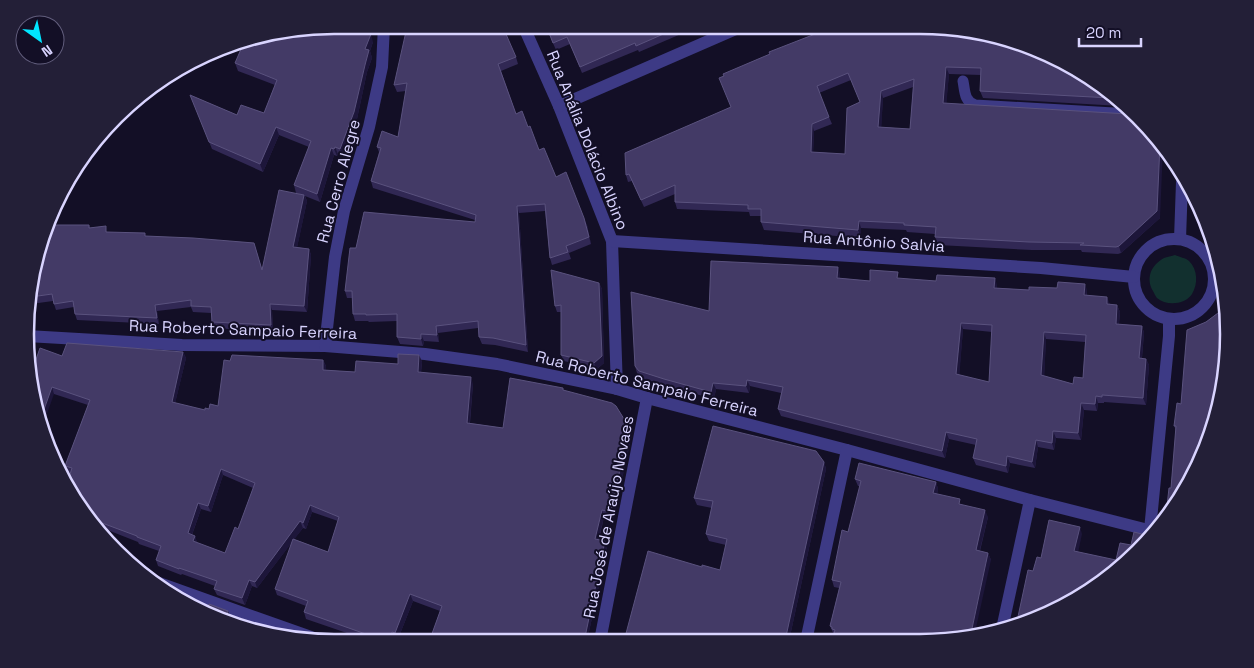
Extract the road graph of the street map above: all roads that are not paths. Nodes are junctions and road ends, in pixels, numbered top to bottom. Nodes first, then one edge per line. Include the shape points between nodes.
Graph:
1 (384, 34) edge
2 (527, 34) edge
3 (725, 34) edge
4 (963, 81) edge
5 (559, 106) junction
6 (1124, 114) edge
7 (1182, 187) edge
8 (1180, 240) junction
9 (612, 241) junction
10 (1213, 272) edge
11 (1134, 277) junction
12 (1215, 282) edge
13 (1169, 319) junction
14 (34, 336) edge
15 (325, 346) junction
16 (617, 389) junction
17 (647, 398) junction
18 (847, 450) junction
19 (1030, 500) junction
20 (1154, 522) edge
21 (1148, 530) edge
22 (175, 589) edge
23 (1003, 622) edge
24 (299, 632) edge
25 (602, 634) edge
26 (808, 634) edge

1 - 15 street, Rua Cerro Alegre via 382,67 373,110 344,211 335,257
2 - 5 street, Rua Anália Dolácio Albino
3 - 5 street
4 - 6 lane via 967,100 975,105
5 - 9 street, Rua Anália Dolácio Albino
7 - 8 street
8 - 10 street via 1198,247
8 - 11 street via 1152,245 1139,259
9 - 11 street, Rua Antônio Salvia via 1041,268
9 - 16 street, Rua Anália Dolácio Albino
11 - 13 street via 1134,287 1143,305 1150,312
12 - 13 street via 1209,298 1196,312 1179,319
13 - 20 street
14 - 15 street, Rua Roberto Sampaio Ferreira via 182,345
15 - 16 street, Rua Roberto Sampaio Ferreira via 497,364
16 - 17 street, Rua Roberto Sampaio Ferreira
17 - 18 street, Rua Roberto Sampaio Ferreira
17 - 25 street, Rua José de Araújo Novaes
18 - 19 street, Rua Roberto Sampaio Ferreira
18 - 26 street
19 - 21 street, Rua Roberto Sampaio Ferreira
19 - 23 street
22 - 24 street

